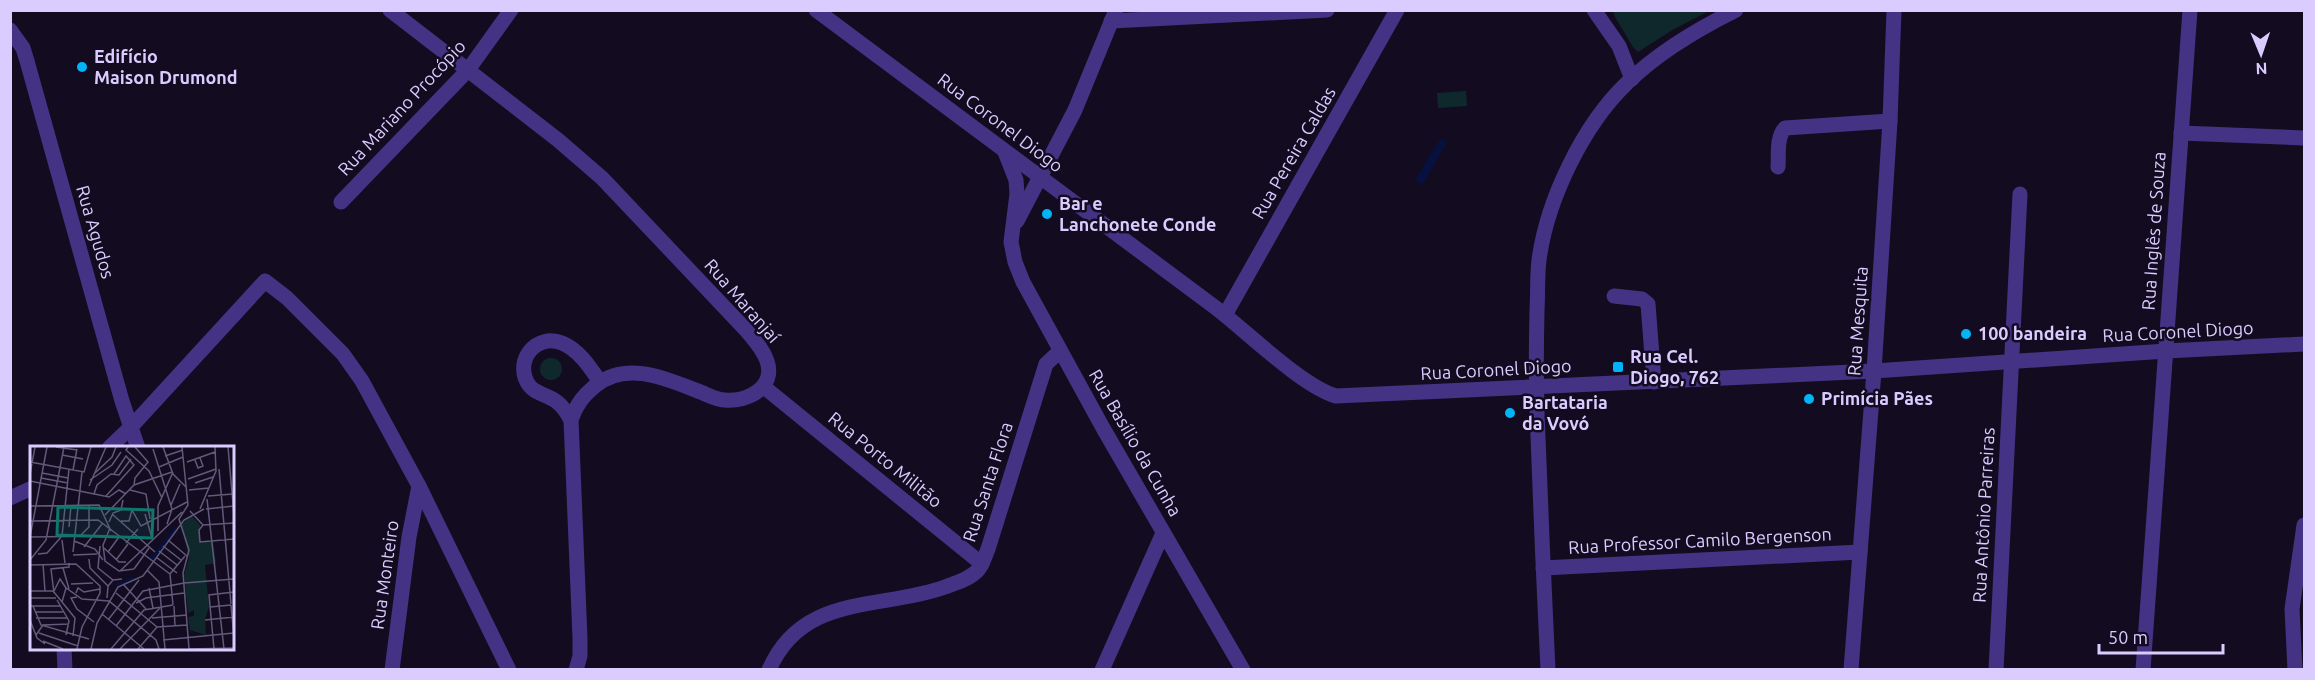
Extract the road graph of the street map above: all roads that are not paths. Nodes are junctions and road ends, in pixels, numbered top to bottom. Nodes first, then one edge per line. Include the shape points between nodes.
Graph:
1 (390, 10) edge
2 (511, 10) edge
3 (816, 10) edge
4 (1327, 10) edge
5 (1397, 10) edge
6 (1594, 10) edge
7 (1736, 10) edge
8 (1894, 10) edge
9 (2190, 10) edge
10 (1113, 16) edge
11 (10, 30) edge
12 (468, 70) junction
13 (1632, 79) junction
14 (1890, 121) junction
15 (2181, 133) junction
16 (2304, 138) edge
17 (1004, 149) junction
18 (1778, 167) dead end
19 (1040, 178) junction
20 (2020, 194) dead end
21 (341, 202) dead end
22 (1012, 228) junction
23 (1614, 296) dead end
24 (1225, 315) junction
25 (2304, 344) edge
26 (1060, 351) junction
27 (2166, 351) junction
28 (2011, 361) junction
29 (1874, 371) junction
30 (600, 382) junction
31 (1654, 382) junction
32 (764, 387) junction
33 (1536, 388) junction
34 (571, 420) junction
35 (130, 427) junction
36 (110, 446) edge
37 (138, 446) edge
38 (419, 486) junction
39 (30, 489) edge
40 (10, 498) edge
41 (2304, 525) edge
42 (1163, 533) junction
43 (1860, 552) junction
44 (982, 564) junction
45 (1543, 568) junction
46 (64, 650) edge
47 (65, 669) edge
48 (392, 669) edge
49 (509, 669) edge
50 (576, 669) edge
51 (769, 669) edge
52 (1102, 669) edge
53 (1243, 669) edge
54 (1548, 669) edge
55 (1851, 669) edge
56 (1996, 669) edge
57 (2143, 669) edge
58 (2295, 669) edge

1 - 12 street, Rua Maranjaí
2 - 12 street, Rua Mariano Procópio
3 - 17 street, Rua Coronel Diogo
4 - 10 street
5 - 24 street, Rua Pereira Caldas
6 - 13 street via 1619,46
7 - 13 street via 1684,40
8 - 14 street, Rua Mesquita
9 - 15 street, Rua Inglês de Souza
10 - 19 street via 1075,111
11 - 35 street, Rua Agudos via 27,61
12 - 21 street, Rua Mariano Procópio
12 - 32 street, Rua Maranjaí via 602,178 746,330 766,359 768,377
13 - 33 street via 1598,118 1576,152 1546,223 1539,261
14 - 18 street via 1785,128 1779,142
14 - 29 street, Rua Mesquita
15 - 16 street
15 - 27 street, Rua Inglês de Souza
17 - 19 street, Rua Coronel Diogo
17 - 22 street, Rua Basílio da Cunha via 1016,180
19 - 22 street
19 - 24 street, Rua Coronel Diogo
20 - 28 street, Rua Antônio Parreiras
22 - 26 street, Rua Basílio da Cunha via 1011,242 1019,272
23 - 31 street via 1642,299 1648,304
24 - 33 street, Rua Coronel Diogo via 1299,374 1336,396
25 - 27 street, Rua Coronel Diogo
26 - 42 street, Rua Basílio da Cunha
26 - 44 street, Rua Santa Flora via 1046,364
27 - 28 street, Rua Coronel Diogo
27 - 57 street, Rua Inglês de Souza
28 - 29 street, Rua Coronel Diogo
28 - 56 street, Rua Antônio Parreiras
29 - 31 street, Rua Coronel Diogo
29 - 43 street, Rua Mesquita
30 - 32 street via 617,374 643,374 723,400 747,397
30 - 34 street via 580,400
30 - 34 street via 580,356 561,342 538,342 530,349 524,367 527,384 556,401
31 - 33 street, Rua Coronel Diogo
32 - 44 street, Rua Porto Militão
33 - 45 street
34 - 50 street via 580,638
35 - 36 street
35 - 37 street, Rua Agudos
35 - 38 street via 265,281 343,354
38 - 48 street, Rua Monteiro
38 - 49 street
39 - 40 street
41 - 58 street via 2292,609
42 - 52 street
42 - 53 street, Rua Basílio da Cunha
43 - 45 street, Rua Professor Camilo Bergenson
43 - 55 street, Rua Mesquita
44 - 51 street, Rua Santa Flora via 961,582 927,594 821,615 786,643
45 - 54 street
46 - 47 street

